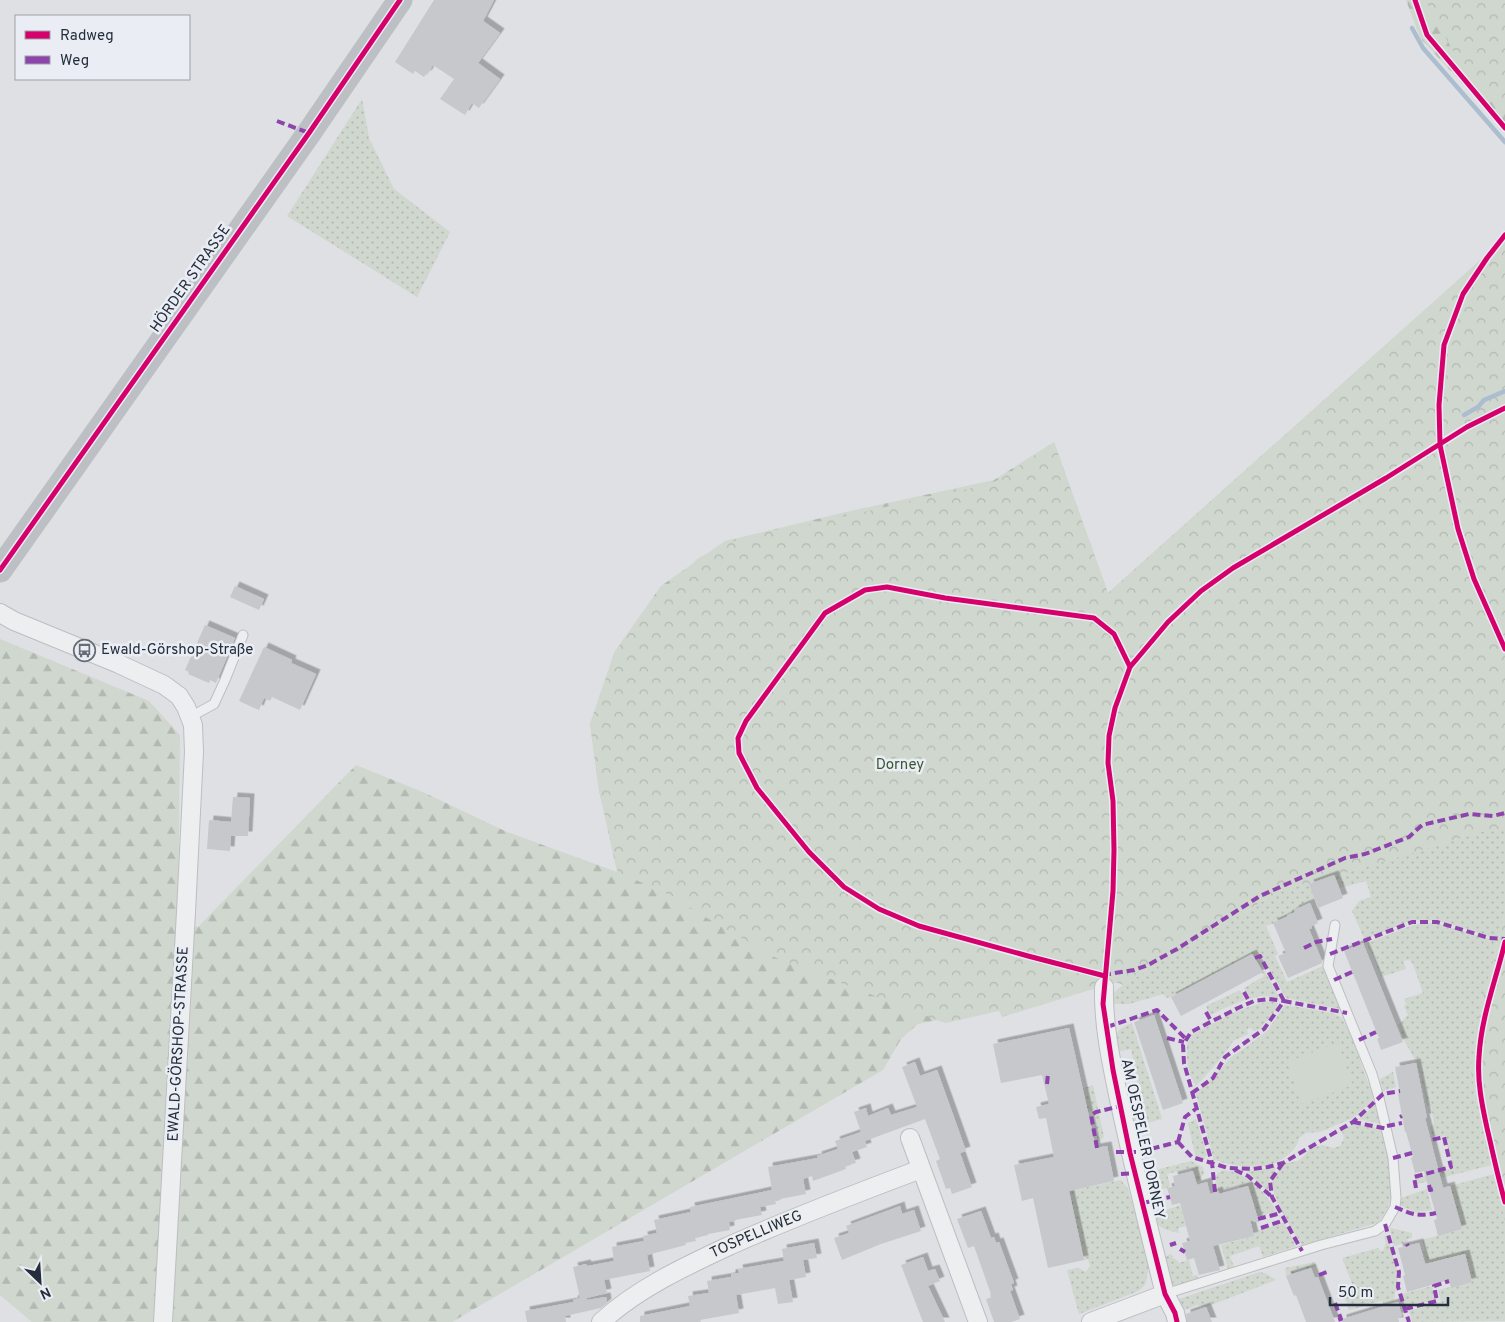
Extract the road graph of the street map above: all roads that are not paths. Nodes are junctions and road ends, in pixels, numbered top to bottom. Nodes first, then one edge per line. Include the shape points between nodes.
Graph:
1 (400, 0) edge
2 (0, 570) edge
3 (0, 614) edge
4 (243, 634) dead end
5 (190, 717) junction
6 (1335, 925) dead end
7 (1104, 987) dead end
8 (910, 1138) dead end
9 (922, 1169) junction
10 (1165, 1294) junction
11 (163, 1322) edge
12 (601, 1322) edge
13 (978, 1322) edge
14 (1090, 1322) edge
15 (1178, 1322) edge

1 - 2 main road, HÖRDER STRASSE
3 - 5 street, EWALD-GÖRSHOP-STRASSE via 164,685 179,696
4 - 5 lane via 214,704
5 - 11 street, EWALD-GÖRSHOP-STRASSE via 194,752
6 - 10 lane via 1328,966 1379,1098 1393,1158 1395,1207 1385,1224 1375,1231
7 - 10 street, AM OESPELER DORNEY via 1113,1070
8 - 9 street
9 - 12 street, TOSPELLIWEG via 814,1209 707,1256 648,1287
9 - 13 street
10 - 14 street
10 - 15 street, AM OESPELER DORNEY

